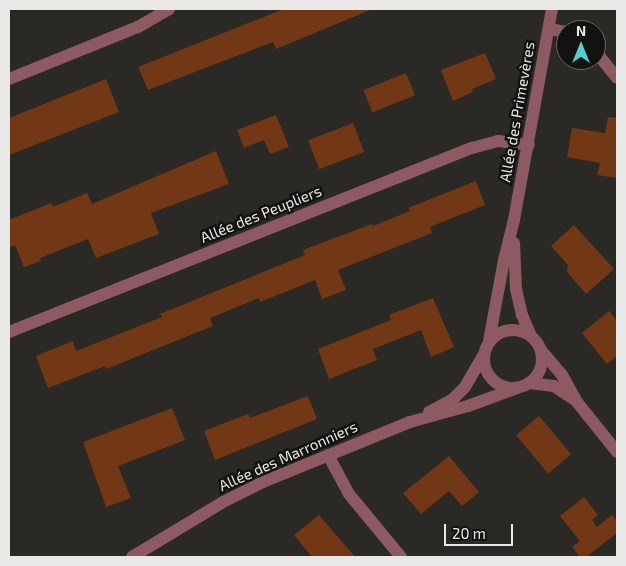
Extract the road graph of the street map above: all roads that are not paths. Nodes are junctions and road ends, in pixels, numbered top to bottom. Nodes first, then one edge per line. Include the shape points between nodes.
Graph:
1 (169, 9) edge
2 (552, 9) edge
3 (549, 29) junction
4 (556, 30) edge
5 (606, 64) edge
6 (9, 78) edge
7 (617, 78) edge
8 (529, 145) junction
9 (514, 220) junction
10 (9, 332) edge
11 (532, 336) junction
12 (489, 341) junction
13 (541, 350) junction
14 (484, 355) junction
15 (523, 386) junction
16 (577, 402) junction
17 (410, 422) junction
18 (617, 452) edge
19 (328, 455) junction
20 (132, 557) edge
21 (401, 557) edge

1 - 6 street via 138,27
2 - 3 street, Allée des Primevères
3 - 4 street
3 - 8 street, Allée des Primevères
5 - 7 street
8 - 9 street, Allée des Primevères
8 - 10 street, Allée des Peupliers via 498,141 472,148
9 - 11 street, Allée des Primevères via 516,289 522,315
9 - 12 street, Allée des Primevères
11 - 12 street via 521,330 509,330 498,333
11 - 13 street
12 - 14 street
13 - 15 street via 540,369
13 - 16 street via 559,371
14 - 15 street via 486,370 492,379 502,386
14 - 17 street, Allée des Marronniers via 459,393
15 - 16 street via 554,386
15 - 17 street, Allée des Marronniers via 463,408
16 - 18 street
17 - 19 street, Allée des Marronniers
19 - 20 street, Allée des Marronniers via 236,495
19 - 21 street via 349,494

